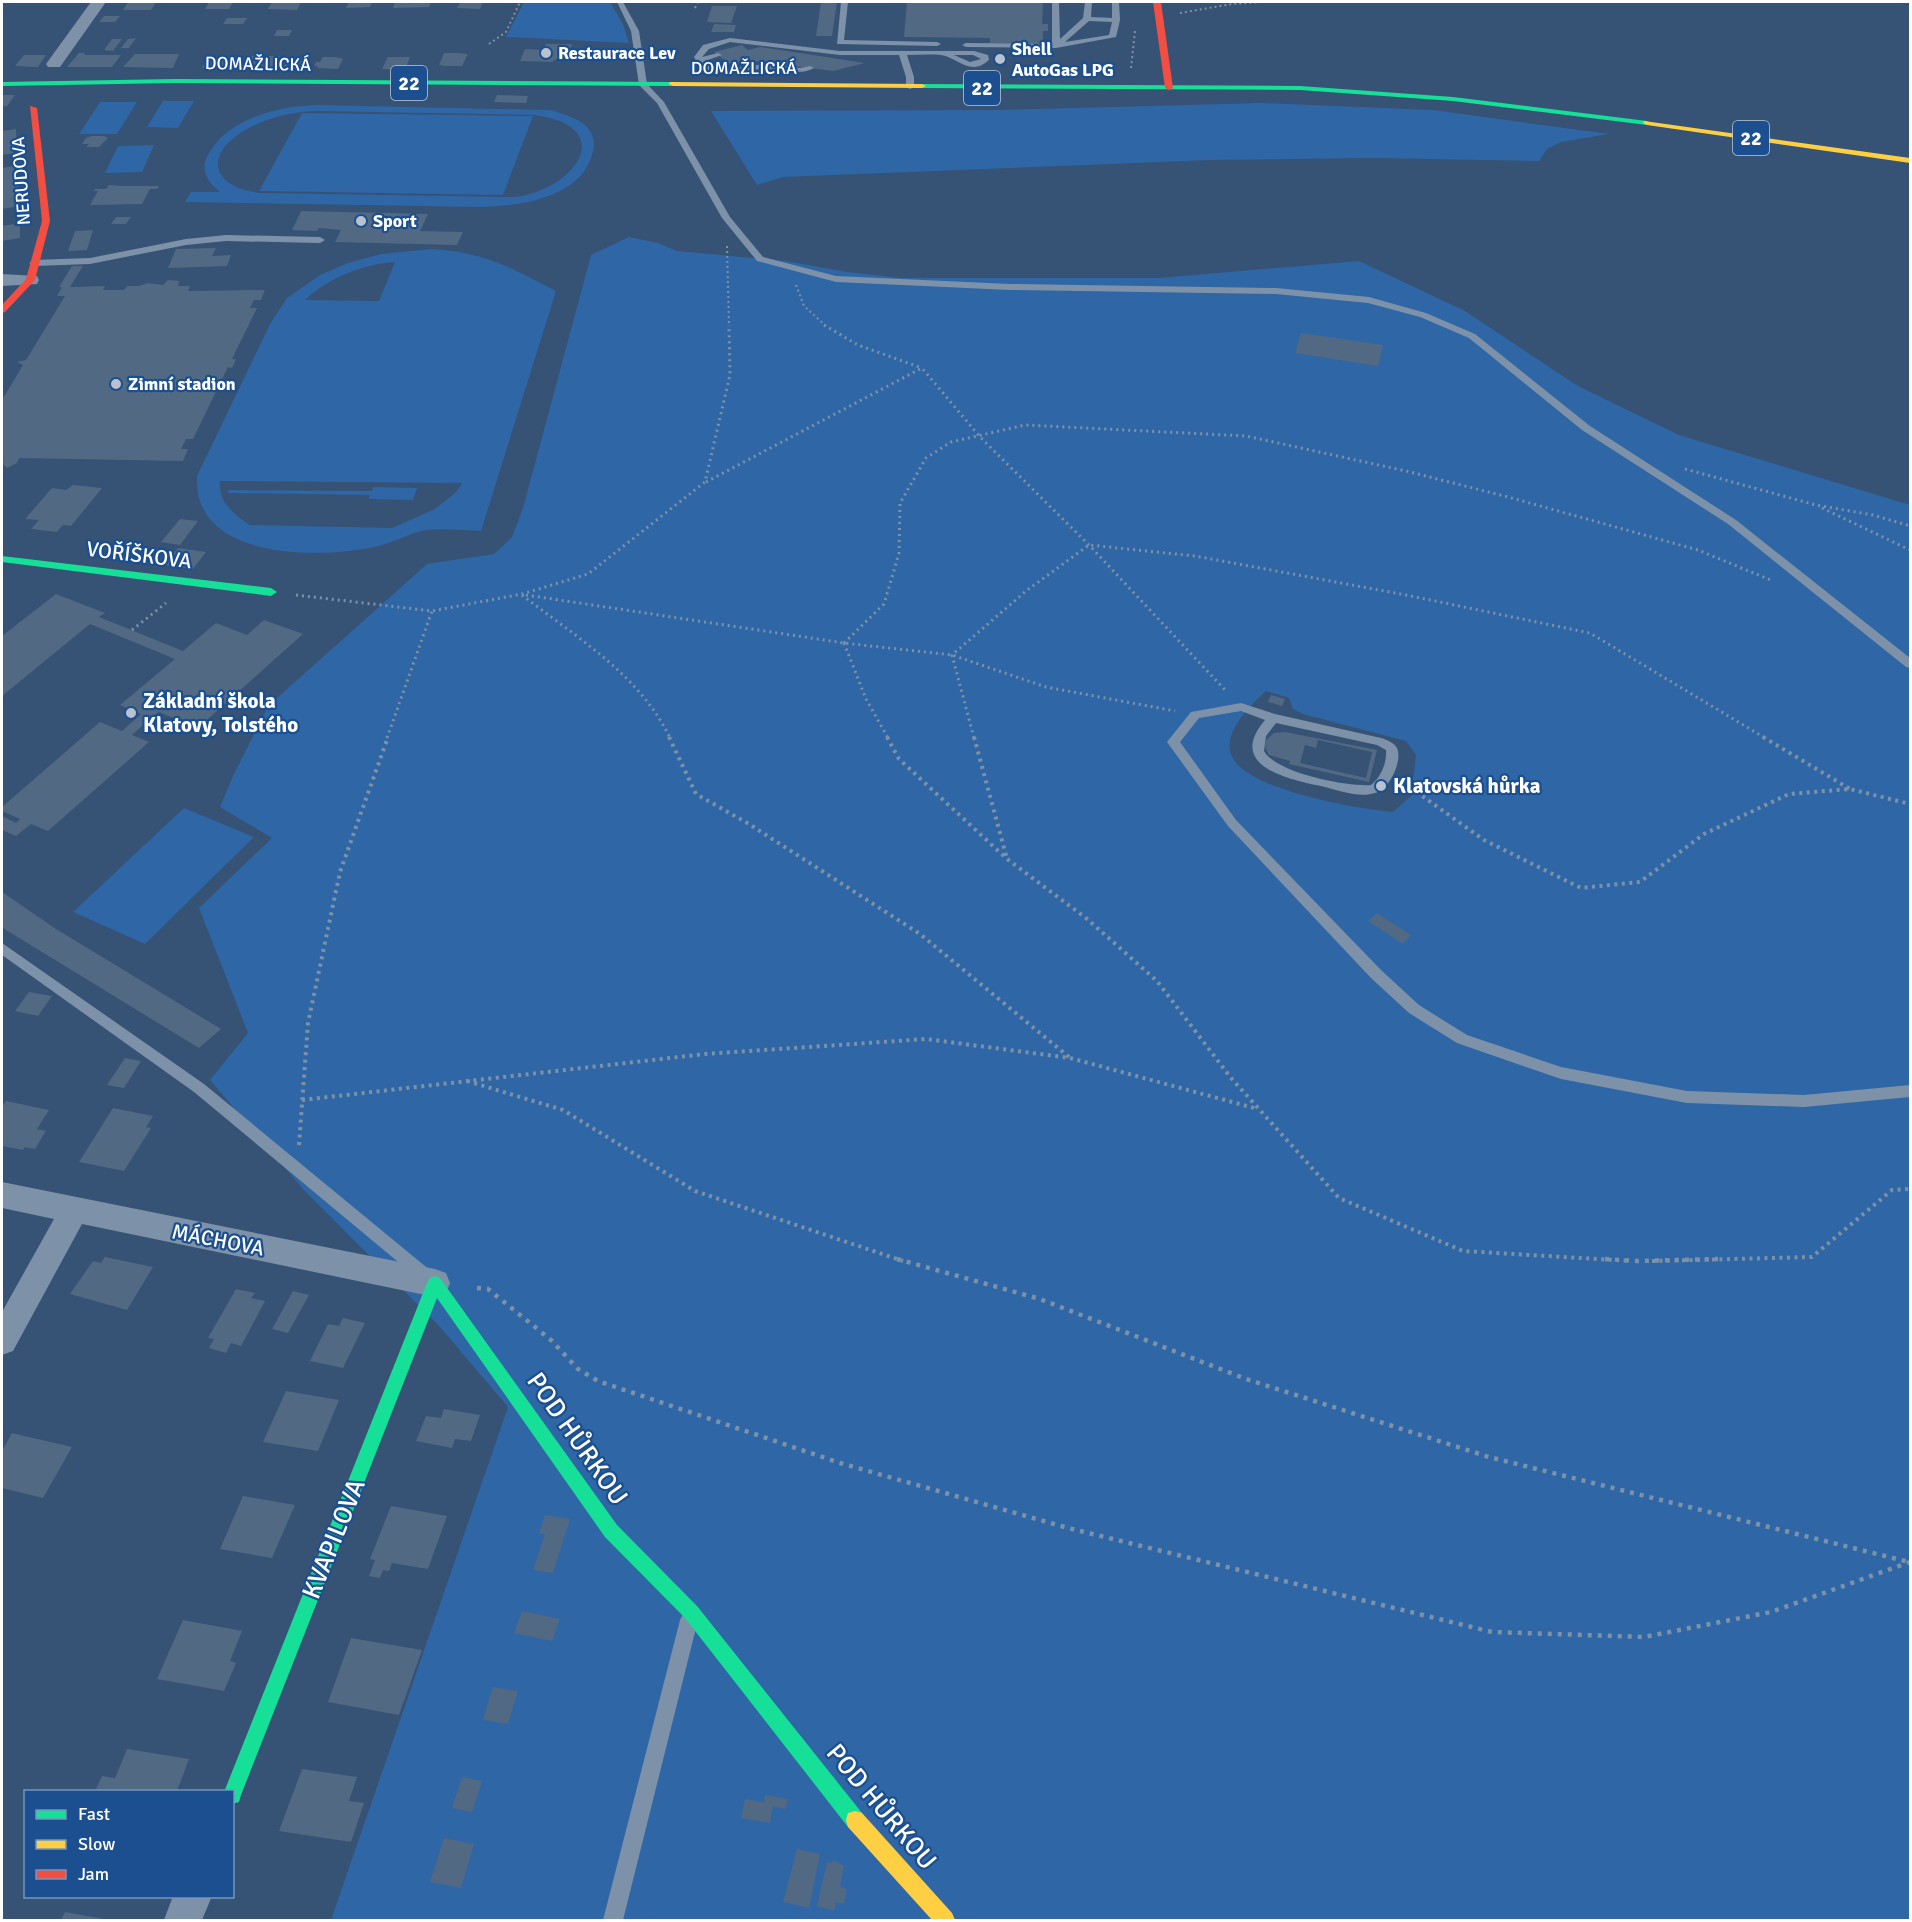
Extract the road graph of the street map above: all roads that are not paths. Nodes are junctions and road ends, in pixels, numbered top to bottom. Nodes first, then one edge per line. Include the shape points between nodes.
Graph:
1 (98, 2) edge
2 (620, 2) edge
3 (844, 2) edge
4 (1055, 2) edge
5 (1088, 2) edge
6 (1116, 2) edge
7 (1157, 8) edge
8 (1087, 20) junction
9 (1116, 20) junction
10 (764, 43) junction
11 (1056, 46) junction
12 (746, 48) dead end
13 (945, 53) dead end
14 (822, 54) junction
15 (903, 54) junction
16 (718, 55) dead end
17 (806, 55) dead end
18 (699, 60) junction
19 (54, 64) dead end
20 (777, 66) junction
21 (790, 66) dead end
22 (810, 68) dead end
23 (2, 72) edge
24 (175, 81) junction
25 (2, 84) edge
26 (644, 85) junction
27 (910, 87) junction
28 (1169, 88) junction
29 (33, 108) dead end
30 (1911, 161) edge
31 (320, 240) dead end
32 (32, 271) junction
33 (2, 280) edge
34 (2, 309) edge
35 (2, 559) edge
36 (271, 592) road end
37 (1911, 664) edge
38 (1273, 718) junction
39 (2, 948) edge
40 (1911, 1091) edge
41 (2, 1195) edge
42 (74, 1211) junction
43 (435, 1283) junction
44 (2, 1341) edge
45 (692, 1612) junction
46 (234, 1790) edge
47 (191, 1898) edge
48 (183, 1920) edge
49 (613, 1920) edge
50 (945, 1920) edge

1 - 19 street
2 - 26 lane via 635,31
3 - 11 lane via 840,42
4 - 11 lane
5 - 8 lane
6 - 9 lane
7 - 28 main road
8 - 9 lane
8 - 11 lane
9 - 11 lane via 1112,37
10 - 12 lane
10 - 14 lane
10 - 18 lane via 716,43 700,52
13 - 15 lane
14 - 15 lane
14 - 17 lane
15 - 27 lane
16 - 18 lane
18 - 20 lane via 726,70
20 - 21 lane
20 - 22 lane
23 - 24 main road, DOMAŽLICKÁ / 22
24 - 25 main road, DOMAŽLICKÁ / 22
24 - 26 main road, DOMAŽLICKÁ / 22
26 - 27 main road, DOMAŽLICKÁ / 22
26 - 37 lane via 660,102 726,218 760,259 836,279 1010,287 1276,291 1369,300 1423,315 1472,336 1586,428 1732,522
27 - 28 main road, DOMAŽLICKÁ / 22
28 - 30 main road, 22 via 1300,88 1409,95 1604,117
29 - 32 main road, NERUDOVA via 46,221
31 - 32 lane via 226,238 186,242
32 - 33 street
32 - 34 main road, NERUDOVA
35 - 36 main road, VOŘÍŠKOVA
38 - 38 lane via 1262,730 1258,753 1277,768 1361,790 1379,787 1388,771 1393,753 1381,742
38 - 40 lane via 1240,707 1195,715 1173,742 1232,823 1414,1009 1462,1039 1561,1073 1687,1097 1804,1101
39 - 43 lane via 199,1088
41 - 42 street, MÁCHOVA
42 - 43 street, MÁCHOVA
42 - 44 street
43 - 45 main road, POD HŮRKOU via 611,1532
43 - 46 main road, KVAPILOVA
45 - 49 lane
45 - 50 main road, POD HŮRKOU via 843,1807
47 - 48 street

